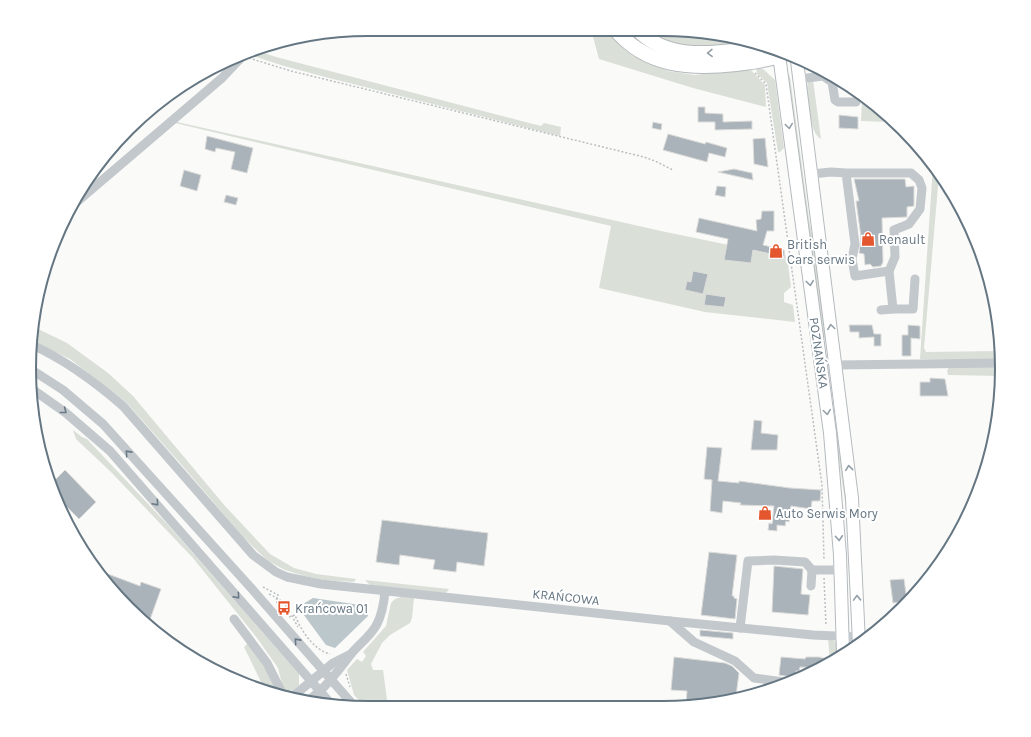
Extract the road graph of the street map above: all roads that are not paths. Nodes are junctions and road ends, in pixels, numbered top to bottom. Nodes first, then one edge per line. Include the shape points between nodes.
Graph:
1 (622, 36) edge
2 (647, 36) edge
3 (751, 48) edge
4 (776, 56) edge
5 (780, 58) edge
6 (236, 63) edge
7 (797, 64) edge
8 (821, 76) edge
9 (799, 79) junction
10 (832, 83) edge
11 (856, 102) dead end
12 (846, 173) junction
13 (812, 174) junction
14 (86, 194) edge
15 (889, 271) junction
16 (915, 279) dead end
17 (893, 309) junction
18 (882, 310) dead end
19 (37, 349) edge
20 (995, 363) edge
21 (836, 366) junction
22 (36, 373) edge
23 (37, 393) edge
24 (812, 570) junction
25 (840, 570) junction
26 (811, 586) dead end
27 (385, 591) junction
28 (234, 619) dead end
29 (670, 621) junction
30 (740, 628) junction
31 (859, 636) edge
32 (843, 637) junction
33 (855, 639) edge
34 (843, 647) edge
35 (352, 654) junction
36 (323, 670) junction
37 (331, 680) junction
38 (311, 681) junction
39 (775, 681) edge
40 (280, 689) edge
41 (319, 690) junction
42 (297, 693) edge
43 (312, 696) edge
44 (326, 698) edge
45 (349, 700) edge

1 - 4 highway via 640,52 679,65 717,66
3 -> 2 highway via 720,53 680,51 659,44
5 -> 25 main road, POZNAŃSKA via 830,433
6 - 14 street
7 - 9 main road, POZNAŃSKA
8 - 9 street
9 - 13 main road, POZNAŃSKA
10 - 11 street via 835,100
12 - 13 street
12 - 15 street via 855,244 852,259 855,276
12 - 15 street via 910,173 919,180 922,188 920,210 909,224 894,230 895,257
21 -> 13 main road, POZNAŃSKA
15 - 17 street
16 - 17 street via 913,309
17 - 18 street
19 - 27 street, KRAŃCOWA via 71,366 123,406 253,555 276,572 321,584
20 - 21 street
31 -> 21 main road, POZNAŃSKA via 852,498
36 -> 22 street via 103,424 63,390
23 -> 38 street via 66,413 110,451
24 - 25 street
24 - 26 street
24 - 30 street via 805,562 748,561
25 - 32 main road, POZNAŃSKA
27 - 29 street, KRAŃCOWA
27 - 35 street via 383,609 377,625
28 - 40 street via 267,663
29 - 30 street, KRAŃCOWA
29 - 39 street via 694,642 735,661 754,678
30 - 32 street, KRAŃCOWA
32 - 33 street, KRAŃCOWA
32 - 34 main road, POZNAŃSKA
35 - 36 street
35 - 37 street
36 - 37 street
36 - 38 street
37 - 41 street
37 - 45 street
38 - 41 street
38 - 42 street
41 - 43 street
41 - 44 street

